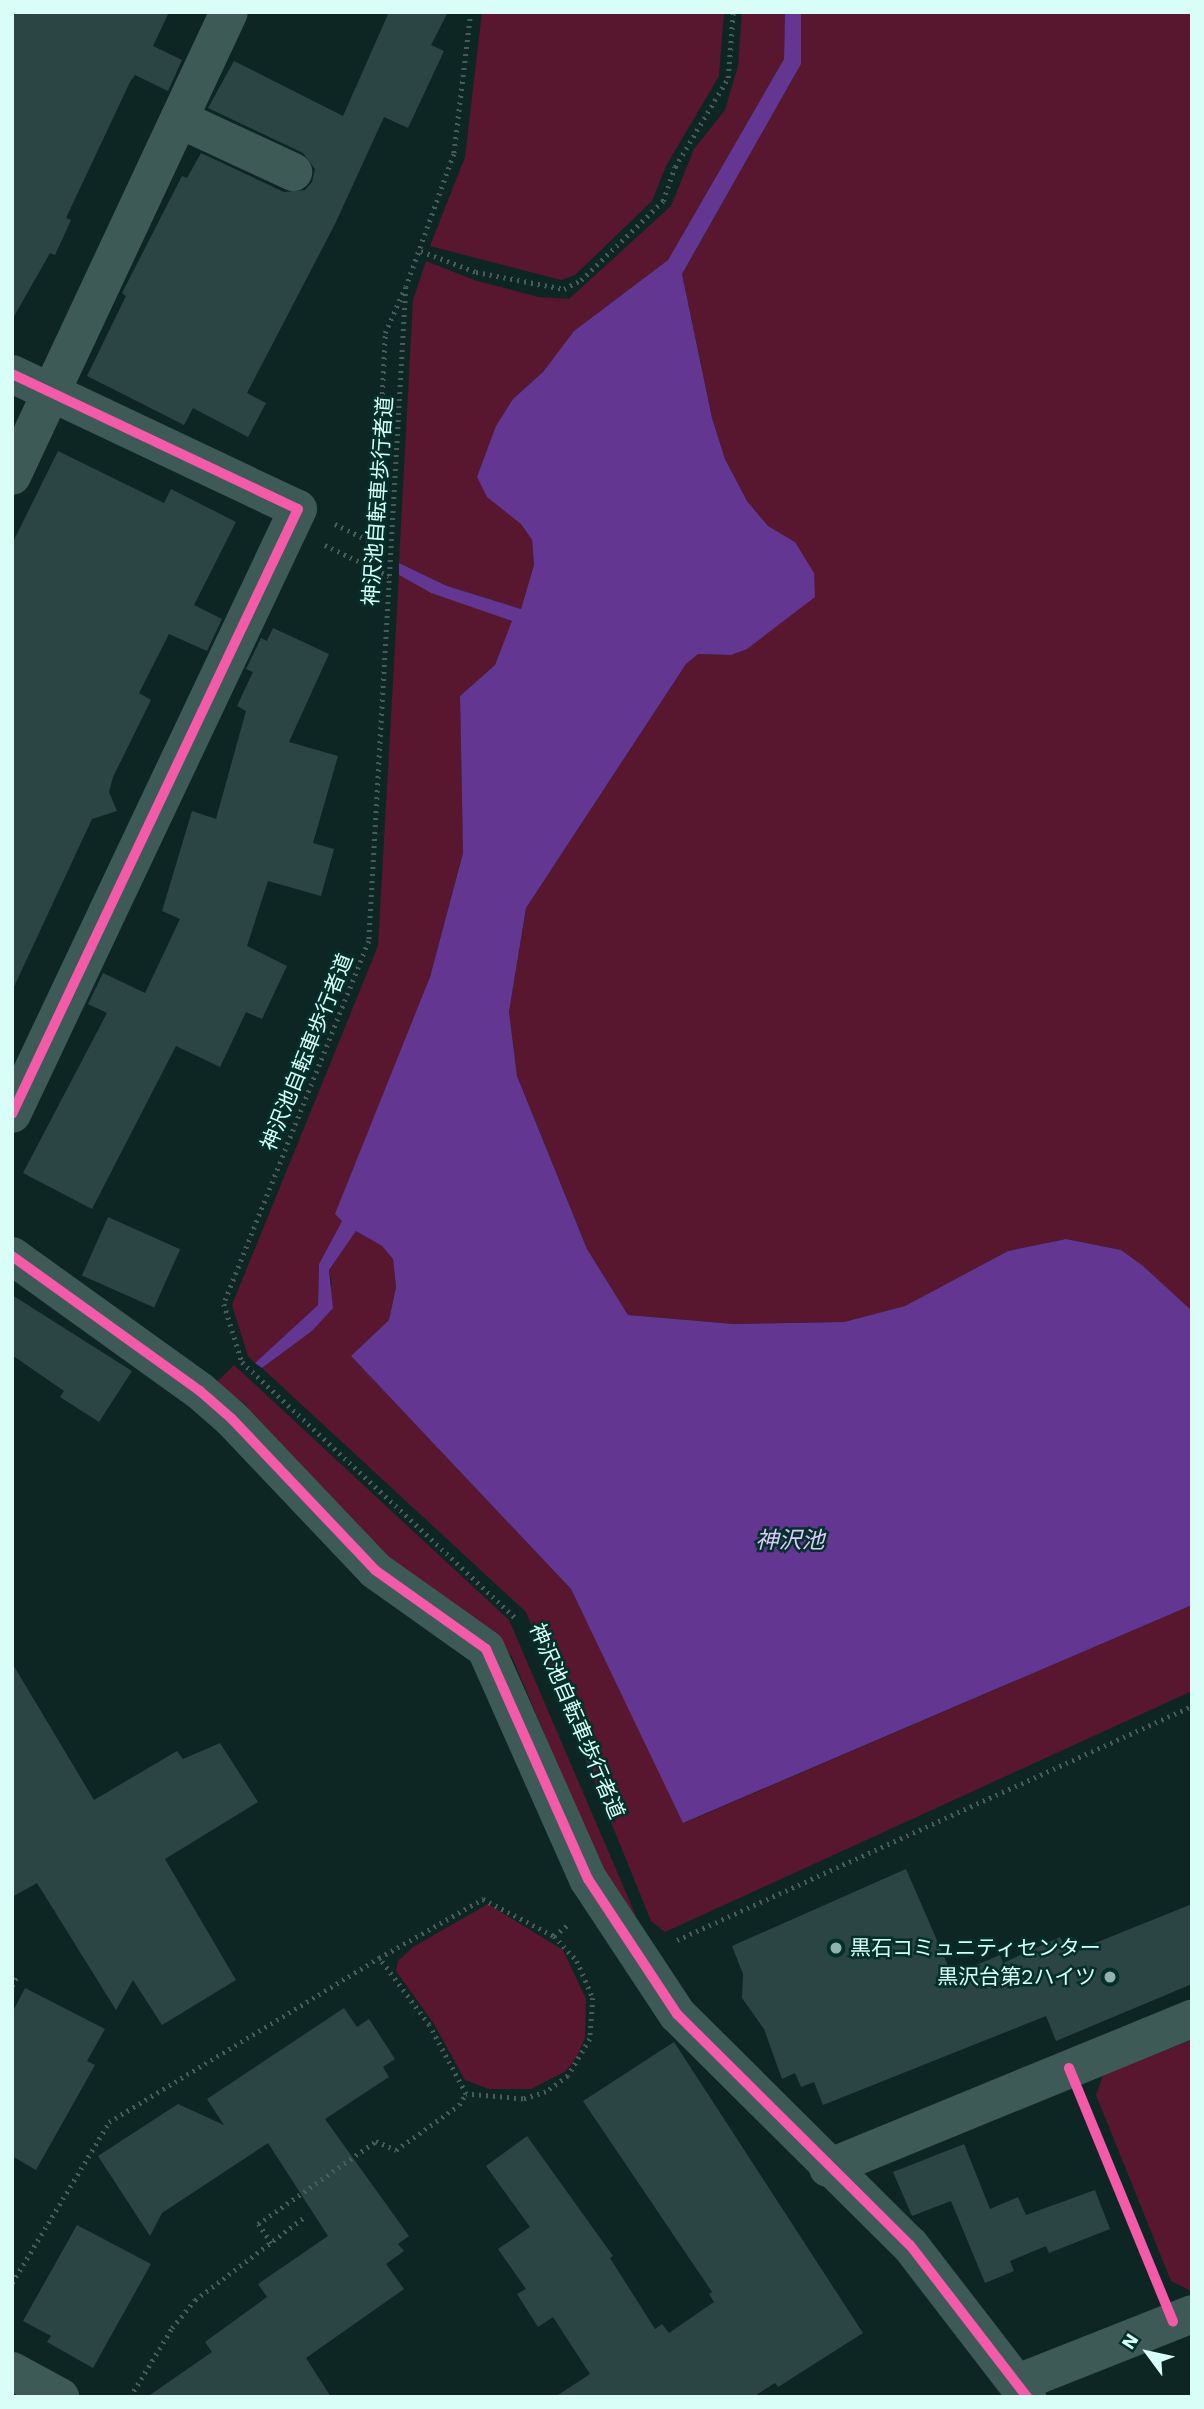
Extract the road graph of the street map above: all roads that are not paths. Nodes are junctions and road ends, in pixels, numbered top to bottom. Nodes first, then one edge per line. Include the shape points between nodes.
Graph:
1 (229, 12) edge
2 (179, 119) junction
3 (293, 172) dead end
4 (12, 374) edge
5 (51, 392) junction
6 (12, 476) edge
7 (12, 1114) edge
8 (12, 1256) edge
9 (1192, 2019) edge
10 (828, 2168) junction
11 (1182, 2318) edge
12 (12, 2371) edge
13 (1023, 2390) edge
14 (60, 2397) edge

1 - 2 street
2 - 3 street
2 - 5 street
4 - 5 street
5 - 6 street
5 - 7 street via 298,509
8 - 10 street via 200,1391 375,1570 486,1649 578,1860 638,1957 677,2014
9 - 10 street
10 - 13 street via 910,2245
11 - 13 street
12 - 14 street

